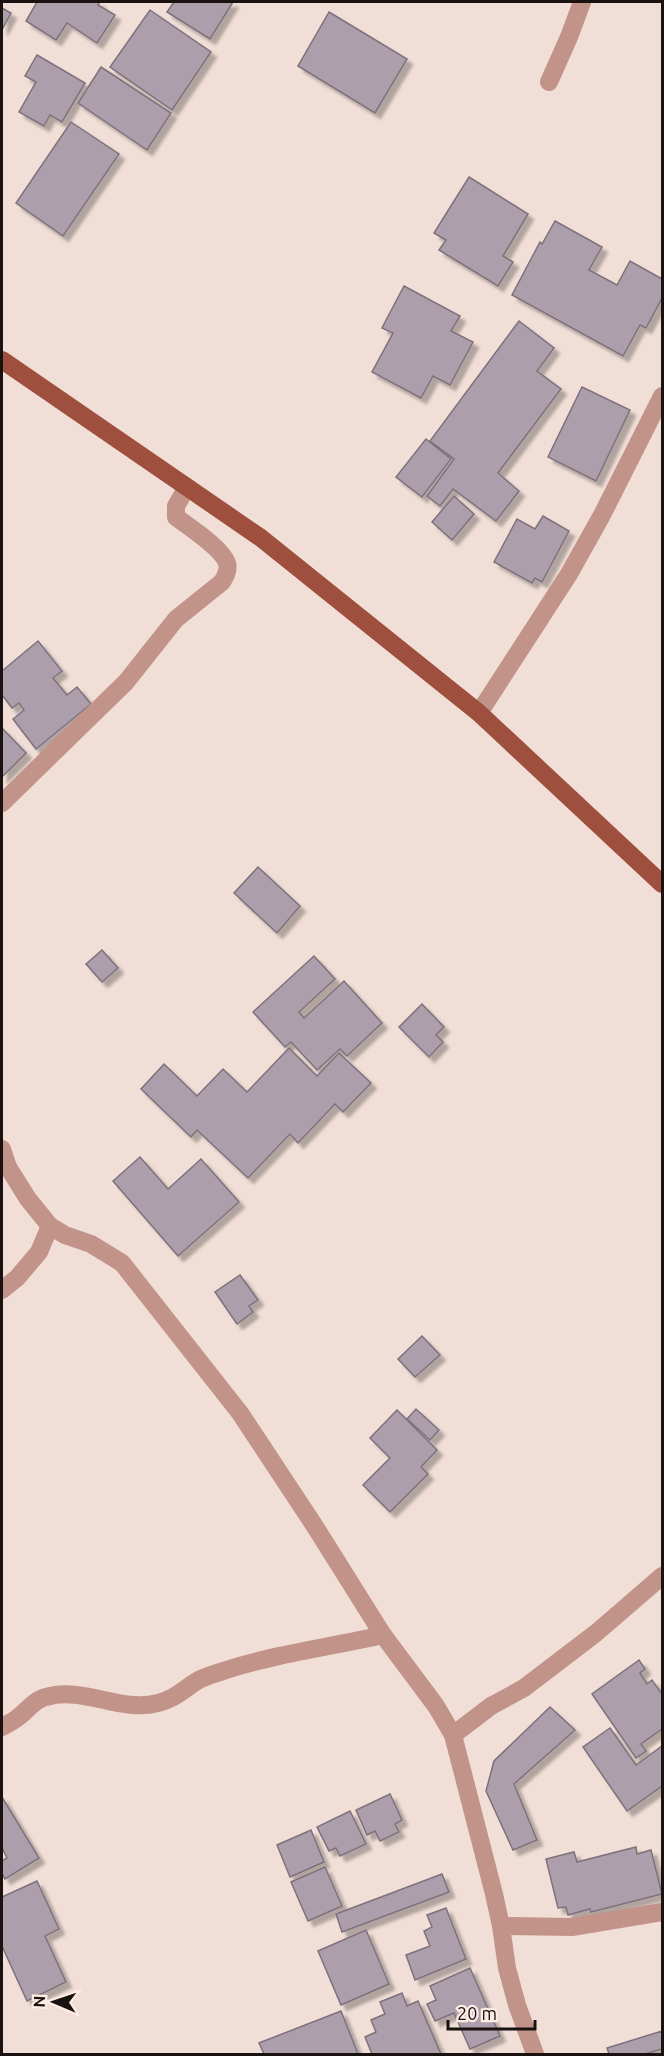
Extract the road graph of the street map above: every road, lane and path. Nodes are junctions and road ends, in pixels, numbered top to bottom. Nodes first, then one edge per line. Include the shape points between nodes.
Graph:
1 (582, 2) edge
2 (549, 82) dead end
3 (2, 360) edge
4 (663, 396) edge
5 (187, 487) junction
6 (479, 713) junction
7 (2, 803) edge
8 (662, 882) edge
9 (2, 1149) edge
10 (50, 1226) junction
11 (2, 1290) edge
12 (663, 1576) edge
13 (383, 1635) junction
14 (2, 1728) edge
15 (453, 1735) junction
16 (663, 1912) edge
17 (501, 1926) junction
18 (535, 2055) edge

1 - 2 street
3 - 5 main road
4 - 6 street via 569,574
5 - 6 main road via 261,538
5 - 7 street via 176,506 176,517 222,554 228,565 222,582 176,619 126,682
6 - 8 main road
9 - 10 street via 8,1167
10 - 11 street via 39,1252
10 - 13 street via 122,1263 240,1413
12 - 15 street via 533,1682 491,1706
13 - 14 street via 226,1670 199,1679 178,1696 158,1703 131,1706 95,1697 43,1697
13 - 15 street via 426,1690
15 - 17 street
16 - 17 street via 572,1927
17 - 18 street via 509,1977

